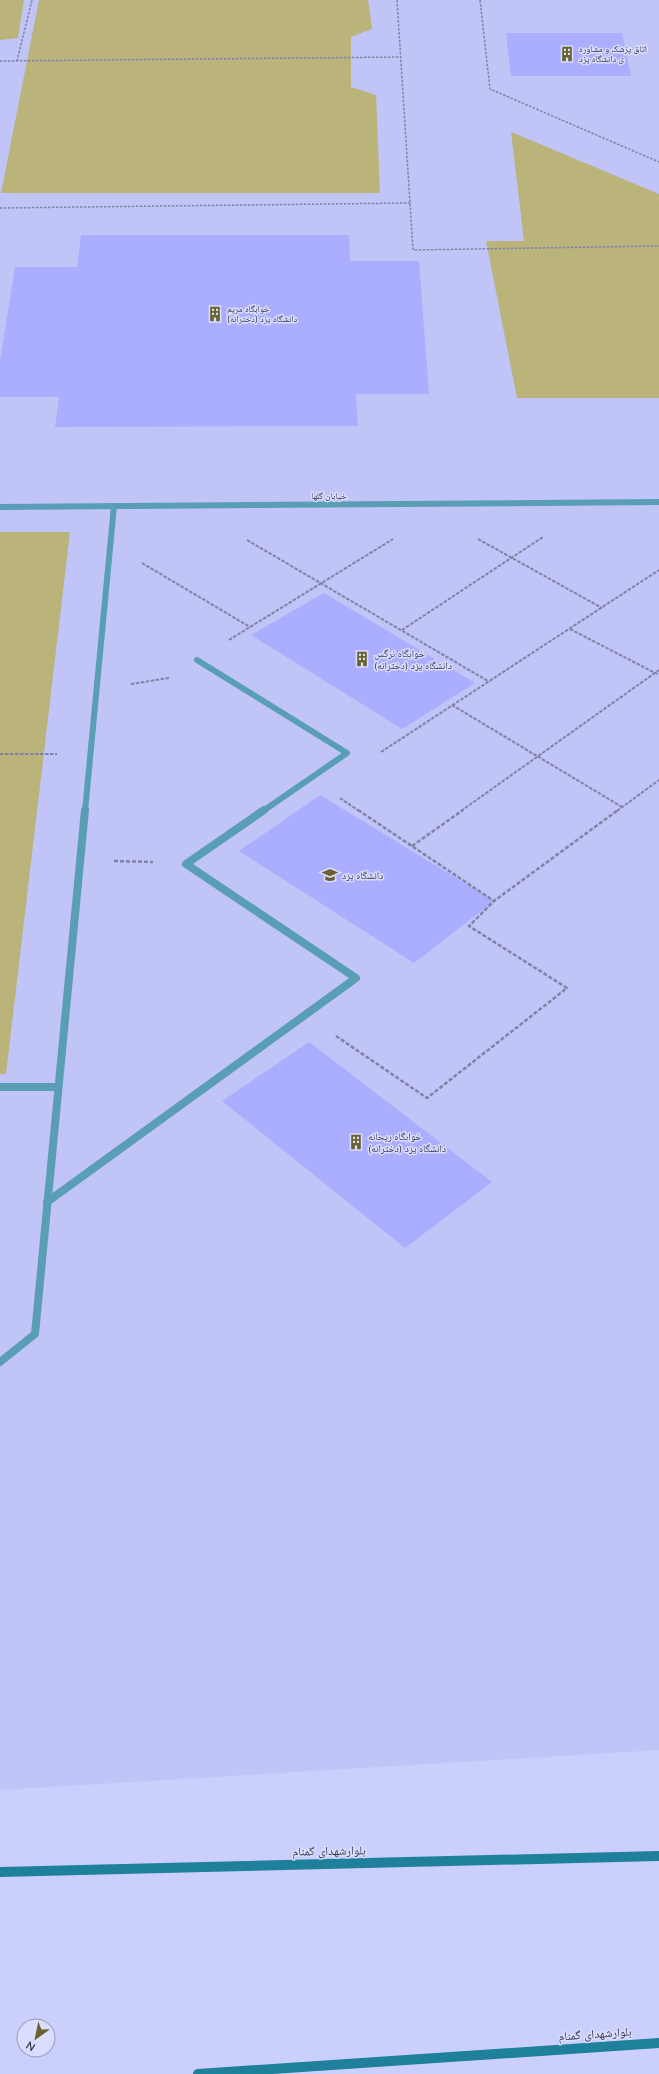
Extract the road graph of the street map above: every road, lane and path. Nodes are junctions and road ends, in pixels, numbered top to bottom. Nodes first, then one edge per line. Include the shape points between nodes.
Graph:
1 (32, 0) edge
2 (397, 0) edge
3 (480, 0) edge
4 (401, 57) junction
5 (0, 61) edge
6 (17, 61) junction
7 (659, 162) edge
8 (410, 203) junction
9 (0, 208) edge
10 (659, 246) edge
11 (659, 502) edge
12 (208, 505) junction
13 (114, 506) junction
14 (0, 507) edge
15 (473, 536) dead end
16 (544, 537) dead end
17 (395, 538) dead end
18 (110, 544) junction
19 (512, 558) junction
20 (659, 570) edge
21 (321, 583) junction
22 (602, 608) junction
23 (250, 627) junction
24 (570, 629) junction
25 (402, 630) junction
26 (197, 660) junction
27 (659, 670) edge
28 (654, 673) junction
29 (659, 675) edge
30 (488, 682) junction
31 (96, 688) junction
32 (452, 705) junction
33 (0, 754) edge
34 (90, 754) junction
35 (376, 755) dead end
36 (537, 756) junction
37 (310, 778) junction
38 (659, 780) edge
39 (622, 807) junction
40 (412, 846) junction
41 (80, 859) junction
42 (186, 864) junction
43 (494, 901) junction
44 (304, 1014) junction
45 (0, 1087) edge
46 (57, 1087) junction
47 (47, 1202) junction
48 (0, 1362) edge
49 (659, 1856) edge
50 (0, 1872) edge
51 (659, 2043) edge
52 (198, 2074) edge

1 - 6 path
2 - 4 path
3 - 7 path via 490,89
4 - 6 path
4 - 8 path
5 - 6 path
8 - 9 path
8 - 10 path via 413,250
11 - 12 lane, خیابان گلها
12 - 13 lane, خیابان گلها
12 - 21 path via 220,524
13 - 14 lane, خیابان گلها
13 - 18 lane
15 - 19 path
16 - 19 path
17 - 21 path
18 - 23 path
18 - 31 lane
19 - 22 path
19 - 25 path
20 - 22 path
21 - 23 path
21 - 25 path
22 - 24 path
23 - 26 path
24 - 28 path
24 - 30 path
25 - 30 path
26 - 31 path via 167,679
26 - 37 lane via 347,753
27 - 28 path
28 - 29 path
28 - 36 path
30 - 32 path
31 - 34 lane
32 - 35 path
32 - 36 path
33 - 34 path
34 - 41 lane
36 - 39 path
36 - 40 path
37 - 40 path
37 - 42 lane
38 - 39 path
39 - 43 path
40 - 43 path
41 - 42 path
41 - 46 lane
42 - 44 lane via 356,978
43 - 44 path via 469,926 568,988 427,1098
44 - 47 lane
45 - 46 lane
46 - 47 lane
47 - 48 lane via 35,1334
49 - 50 main road, بلوارشهدای گمنام
51 - 52 main road, بلوارشهدای گمنام

